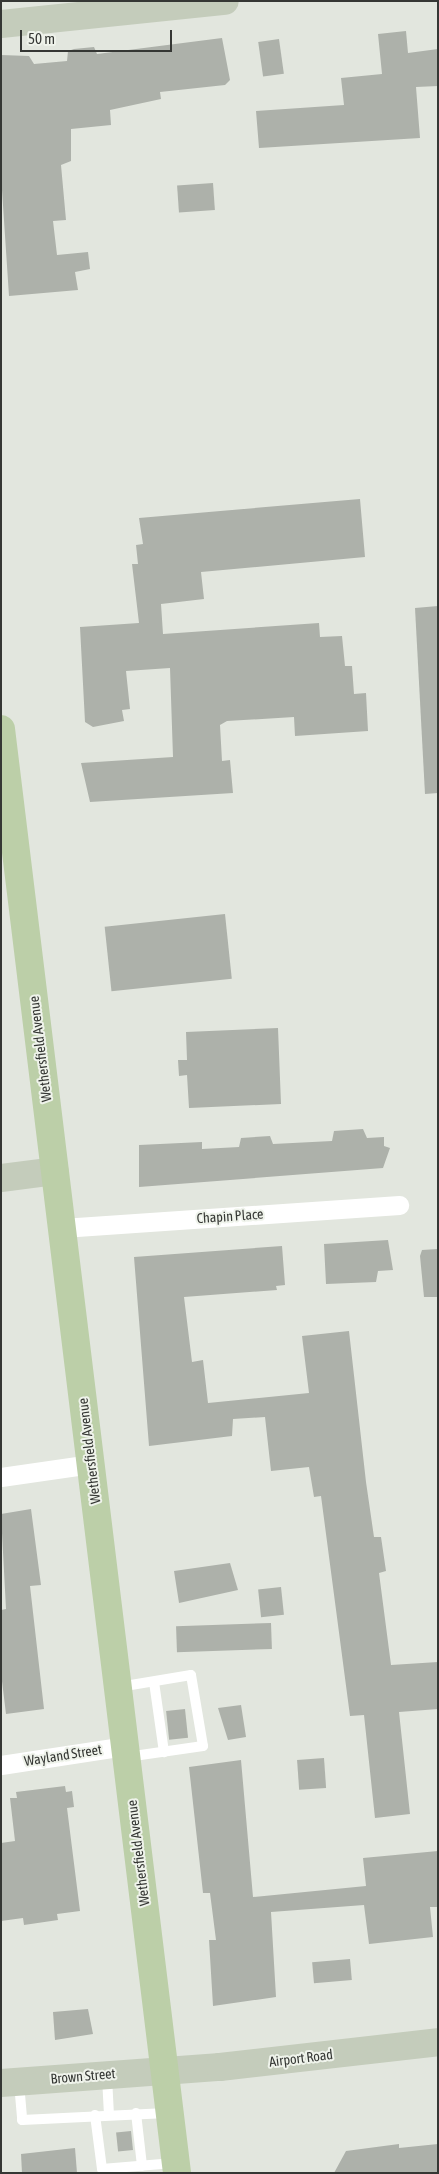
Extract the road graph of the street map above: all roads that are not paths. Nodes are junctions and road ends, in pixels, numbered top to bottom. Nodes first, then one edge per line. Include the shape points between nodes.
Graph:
1 (225, 1) edge
2 (1, 24) edge
3 (1, 729) edge
4 (7, 822) edge
5 (55, 1170) junction
6 (1, 1178) edge
7 (399, 1205) dead end
8 (62, 1228) junction
9 (91, 1464) junction
10 (1, 1478) edge
11 (154, 1682) junction
12 (118, 1688) junction
13 (126, 1751) junction
14 (164, 1752) junction
15 (1, 1765) edge
16 (438, 2042) edge
17 (164, 2070) junction
18 (106, 2073) junction
19 (10, 2083) edge
20 (136, 2113) junction
21 (170, 2113) junction
22 (109, 2114) junction
23 (95, 2115) junction
24 (142, 2166) junction
25 (177, 2168) edge

1 - 2 main road
3 - 4 main road, Wethersfield Avenue
4 - 5 main road, Wethersfield Avenue
5 - 6 main road
5 - 8 main road, Wethersfield Avenue
7 - 8 street, Chapin Place
8 - 9 main road, Wethersfield Avenue
9 - 10 street
9 - 12 main road, Wethersfield Avenue
11 - 12 lane
11 - 14 lane
11 - 14 lane via 191,1676 203,1746
12 - 13 main road, Wethersfield Avenue
13 - 14 lane
13 - 15 street, Wayland Street
13 - 17 main road, Wethersfield Avenue
16 - 17 main road, Airport Road
17 - 18 main road, Brown Street
17 - 21 main road, Wethersfield Avenue
18 - 19 main road, Brown Street
18 - 22 lane
19 - 23 lane via 22,2120
20 - 21 lane
20 - 22 lane
20 - 24 lane
21 - 25 main road, Wethersfield Avenue
22 - 23 lane
23 - 24 lane via 102,2169
24 - 25 lane

